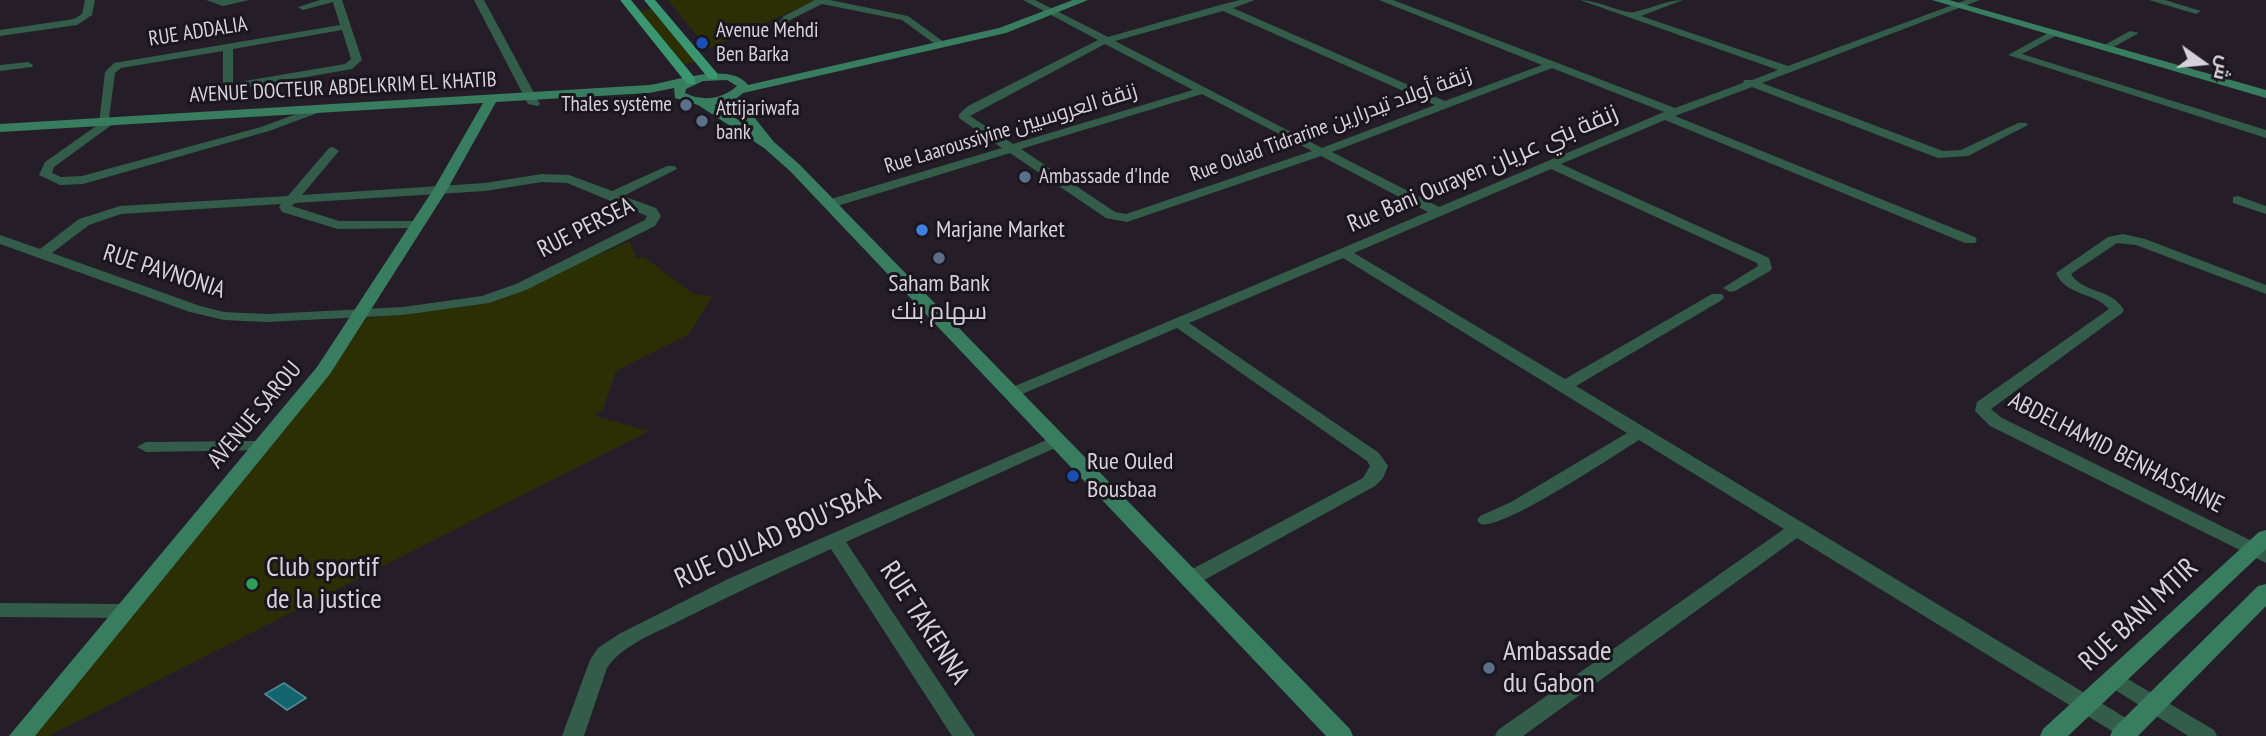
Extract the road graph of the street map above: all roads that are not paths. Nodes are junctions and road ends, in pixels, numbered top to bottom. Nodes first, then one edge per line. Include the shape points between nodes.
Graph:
1 (90, 0) edge
2 (211, 0) edge
3 (244, 0) edge
4 (331, 0) edge
5 (337, 0) edge
6 (479, 0) edge
7 (625, 0) edge
8 (649, 0) edge
9 (822, 0) edge
10 (1028, 0) edge
11 (1064, 0) edge
12 (1083, 0) edge
13 (1250, 0) edge
14 (1384, 0) edge
15 (1585, 0) edge
16 (1678, 0) edge
17 (1937, 0) edge
18 (1975, 0) edge
19 (2154, 0) edge
20 (303, 6) dead end
21 (1958, 6) junction
22 (1223, 7) junction
23 (1048, 11) junction
24 (2196, 11) dead end
25 (1632, 16) junction
26 (345, 27) junction
27 (779, 28) dead end
28 (0, 33) edge
29 (2134, 33) dead end
30 (2054, 34) junction
31 (1107, 40) junction
32 (939, 42) junction
33 (228, 46) junction
34 (2104, 48) junction
35 (28, 65) dead end
36 (1551, 65) junction
37 (0, 68) edge
38 (1785, 69) junction
39 (713, 76) junction
40 (689, 82) junction
41 (1748, 82) junction
42 (737, 88) junction
43 (1204, 90) junction
44 (2266, 94) edge
45 (681, 97) junction
46 (533, 101) junction
47 (700, 102) junction
48 (489, 103) junction
49 (1442, 104) junction
50 (319, 109) junction
51 (1670, 114) junction
52 (296, 118) junction
53 (105, 124) junction
54 (2022, 125) dead end
55 (0, 128) edge
56 (2266, 134) edge
57 (0, 135) edge
58 (769, 145) junction
59 (1014, 150) junction
60 (333, 151) dead end
61 (1320, 153) junction
62 (1550, 164) junction
63 (671, 169) dead end
64 (440, 190) junction
65 (612, 196) junction
66 (291, 200) junction
67 (2238, 200) dead end
68 (829, 204) junction
69 (2266, 210) edge
70 (1438, 212) junction
71 (418, 224) junction
72 (0, 239) edge
73 (1970, 240) dead end
74 (1345, 253) junction
75 (42, 254) junction
76 (1730, 288) dead end
77 (2266, 290) edge
78 (1717, 298) dead end
79 (361, 314) junction
80 (1179, 323) junction
81 (1565, 386) junction
82 (1014, 392) junction
83 (1640, 432) junction
84 (1058, 440) junction
85 (259, 446) junction
86 (146, 447) dead end
87 (1486, 520) dead end
88 (1798, 528) junction
89 (836, 541) junction
90 (2262, 547) edge
91 (1190, 579) junction
92 (2266, 592) edge
93 (0, 610) edge
94 (124, 611) junction
95 (2116, 680) junction
96 (2086, 704) junction
97 (2156, 705) junction
98 (2125, 733) edge
99 (21, 736) edge
100 (573, 736) edge
101 (964, 736) edge
102 (1341, 736) edge
103 (1506, 736) edge
104 (2052, 736) edge
105 (2206, 736) edge

1 - 28 street via 86,17 77,22
2 - 3 street
4 - 20 street
5 - 26 street
6 - 46 street
7 - 40 main road
8 - 39 main road
9 - 27 street via 787,18
9 - 32 street via 900,16
10 - 23 street
11 - 23 main road
12 - 23 main road
13 - 22 street, Rue Oulad Tidrarine زنقة أولاد تيدرارين
14 - 36 street
15 - 25 street
16 - 25 street
17 - 21 main road
18 - 21 street, Rue Bani Ourayen زنقة بني عريان
19 - 24 street
21 - 30 main road
21 - 38 street, Rue Bani Ourayen زنقة بني عريان
22 - 31 street, Rue Oulad Tidrarine زنقة أولاد تيدرارين
22 - 49 street
23 - 31 street
23 - 32 main road via 1002,32
25 - 38 street
26 - 33 street, RUE ADDALIA
26 - 33 street via 357,60 344,68 235,87 228,85
29 - 34 street
30 - 34 main road
30 - 56 street via 2013,55
31 - 43 street
31 - 59 street, Rue Oulad Tidrarine زنقة أولاد تيدرارين via 964,114 967,121
32 - 42 main road
33 - 53 street, RUE ADDALIA via 113,68
34 - 44 main road
35 - 37 street
36 - 49 street, Rue Oulad Tidrarine زنقة أولاد تيدرارين
36 - 51 street
38 - 41 street, Rue Bani Ourayen زنقة بني عريان
39 - 40 main road, AVENUE DOCTEUR ABDELKRIM EL KHATIB
39 - 42 main road, AVENUE DOCTEUR ABDELKRIM EL KHATIB
40 - 45 main road via 678,90
40 - 46 main road, AVENUE DOCTEUR ABDELKRIM EL KHATIB
41 - 51 street, Rue Bani Ourayen زنقة بني عريان
41 - 54 street via 1942,155 1964,153
42 - 47 main road
42 - 58 main road
43 - 59 street, Rue Laaroussiyine زنقة العروسيين
43 - 61 street
45 - 46 main road
45 - 47 main road
46 - 48 main road
47 - 58 main road
48 - 50 main road, AVENUE DOCTEUR ABDELKRIM EL KHATIB
48 - 52 main road
48 - 64 main road, AVENUE SAROU
49 - 61 street, Rue Oulad Tidrarine زنقة أولاد تيدرارين
50 - 52 street
50 - 53 main road, AVENUE DOCTEUR ABDELKRIM EL KHATIB
51 - 62 street, Rue Bani Ourayen زنقة بني عريان
51 - 73 street
52 - 53 main road
52 - 53 street via 83,180 45,176 49,165
53 - 55 main road, AVENUE DOCTEUR ABDELKRIM EL KHATIB
53 - 57 main road
58 - 68 main road
59 - 61 street, Rue Oulad Tidrarine زنقة أولاد تيدرارين via 1122,218
59 - 68 street, Rue Laaroussiyine زنقة العروسيين
60 - 66 street
61 - 70 street
62 - 70 street, Rue Bani Ourayen زنقة بني عريان
62 - 76 street via 1764,261 1762,270
63 - 65 street
64 - 65 street, RUE PERSEA via 559,178
64 - 66 street, RUE PERSEA
64 - 71 main road, AVENUE SAROU
65 - 79 street, RUE PERSEA via 651,211 653,220 500,295 458,305
66 - 71 street via 285,207 290,211 338,225
66 - 75 street, RUE PERSEA via 111,211 84,222
67 - 69 street
68 - 82 main road
70 - 74 street, Rue Bani Ourayen زنقة بني عريان
71 - 79 main road, AVENUE SAROU
72 - 75 street, RUE PAVNONIA
74 - 80 street, Rue Bani Ourayen زنقة بني عريان
74 - 81 street
75 - 79 street, RUE PAVNONIA via 224,316
77 - 90 street, ABDELHAMID BENHASSAINE via 2140,242 2117,239 2063,274 2070,284 2109,301 2117,310 1983,406 1996,422
78 - 81 street
79 - 85 main road, AVENUE SAROU via 324,370
80 - 82 street, Rue Bani Ourayen زنقة بني عريان
80 - 91 street via 1373,457 1379,466 1369,482
81 - 83 street
82 - 84 main road
83 - 87 street
83 - 88 street
84 - 89 street, RUE OULAD BOU'SBAÂ
84 - 91 main road
85 - 86 street
85 - 94 main road, AVENUE SAROU
88 - 96 street
88 - 103 street
89 - 100 street, RUE OULAD BOU'SBAÂ via 687,607 610,649 593,675
89 - 101 street, RUE TAKENNA
90 - 95 main road, RUE BANI MTIR
91 - 102 main road
92 - 97 main road
93 - 94 street
94 - 99 main road, AVENUE SAROU
95 - 96 main road, RUE BANI MTIR
95 - 97 street
96 - 98 street
96 - 104 main road, RUE BANI MTIR
97 - 98 main road
97 - 105 street

